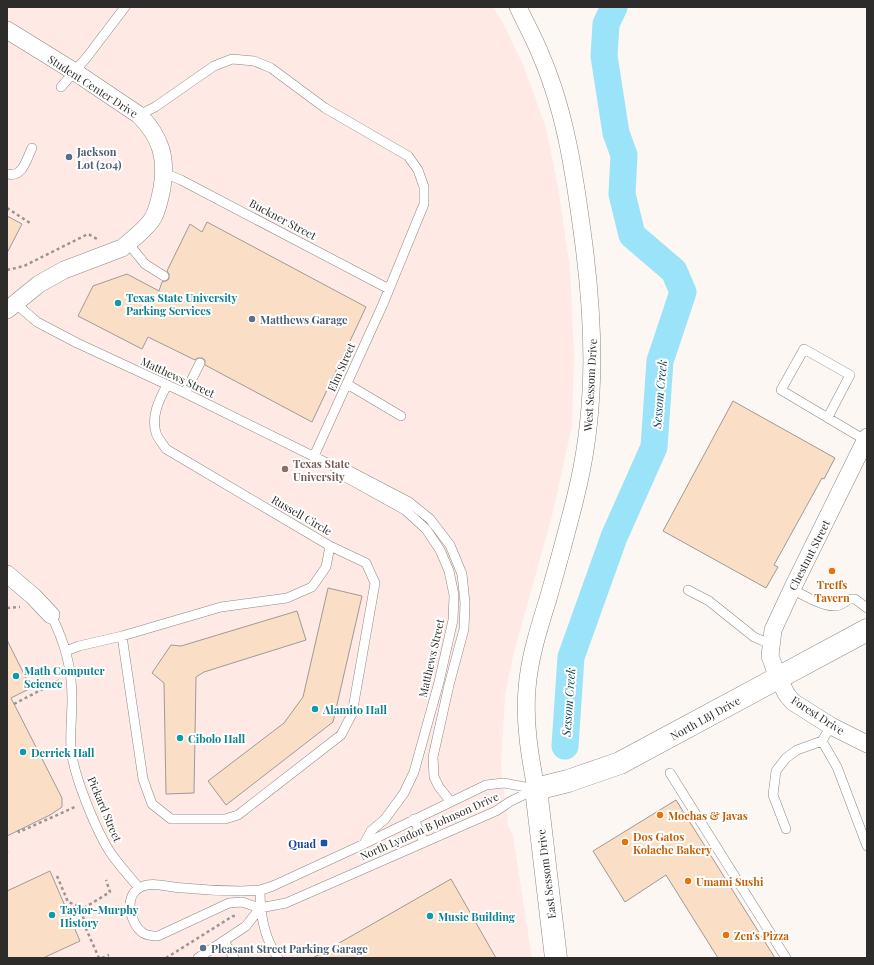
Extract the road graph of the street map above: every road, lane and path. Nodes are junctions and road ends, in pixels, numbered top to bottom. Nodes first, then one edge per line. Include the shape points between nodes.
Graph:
1 (124, 7) edge
2 (518, 7) edge
3 (7, 30) edge
4 (75, 72) junction
5 (61, 87) dead end
6 (139, 115) junction
7 (32, 148) dead end
8 (164, 173) junction
9 (7, 174) edge
10 (7, 208) edge
11 (30, 223) dead end
12 (98, 240) dead end
13 (128, 244) junction
14 (7, 270) edge
15 (164, 276) dead end
16 (389, 289) junction
17 (11, 306) edge
18 (200, 363) dead end
19 (347, 384) junction
20 (167, 385) junction
21 (185, 393) junction
22 (401, 416) dead end
23 (828, 417) junction
24 (866, 439) edge
25 (314, 456) junction
26 (335, 467) junction
27 (330, 546) junction
28 (7, 574) edge
29 (792, 589) junction
30 (688, 590) dead end
31 (27, 606) dead end
32 (7, 608) edge
33 (867, 608) edge
34 (51, 615) joint
35 (867, 630) edge
36 (122, 636) junction
37 (770, 644) junction
38 (66, 651) junction
39 (778, 678) junction
40 (60, 679) dead end
41 (14, 704) dead end
42 (831, 726) junction
43 (822, 741) junction
44 (867, 744) edge
45 (670, 773) dead end
46 (536, 789) junction
47 (451, 802) junction
48 (75, 807) dead end
49 (414, 819) junction
50 (786, 829) dead end
51 (18, 830) dead end
52 (424, 842) junction
53 (364, 844) junction
54 (867, 846) edge
55 (57, 876) dead end
56 (106, 880) dead end
57 (139, 888) junction
58 (260, 890) junction
59 (84, 908) junction
60 (260, 908) junction
61 (240, 916) dead end
62 (224, 941) junction
63 (109, 955) dead end
64 (99, 958) edge
65 (102, 958) edge
66 (166, 958) edge
67 (198, 958) edge
68 (234, 958) edge
69 (278, 958) edge
70 (556, 958) edge
71 (786, 958) edge

1 - 4 lane
2 - 46 street, West Sessom Drive via 543,59 565,131 581,222 592,321 591,407 586,448 568,529 530,664 527,688 527,740
3 - 4 street, Student Center Drive
4 - 5 lane
4 - 6 street, Student Center Drive
6 - 8 street, Student Center Drive via 155,135 162,153
6 - 16 lane, Elm Street via 155,107 214,66 232,59 254,61 271,68 325,108 408,156 418,170 424,187 424,204
7 - 9 lane via 19,173 12,176
8 - 13 street, Student Center Drive via 160,199 153,218
8 - 16 lane, Buckner Street via 182,180
10 - 11 path
12 - 14 path via 88,234 24,266
13 - 15 lane via 145,264
13 - 17 street, Student Center Drive via 64,270 39,284
16 - 19 lane, Elm Street
17 - 20 lane, Matthews Street via 77,343
18 - 21 lane
19 - 22 lane
19 - 25 lane, Elm Street
20 - 21 lane, Matthews Street
20 - 27 lane, Russell Circle via 153,418 156,434 166,449
21 - 25 lane, Matthews Street
23 - 23 lane via 850,375 804,349 781,390
23 - 24 lane
24 - 29 street, Chestnut Street
25 - 26 lane, Matthews Street
26 - 47 lane, Matthews Street via 344,468 409,502 430,519 450,545 462,574 464,629 433,757 434,777
26 - 53 lane, Matthews Street via 340,474 405,510 426,529 440,550 454,594 450,636 414,772 404,793 385,819 371,831
27 - 36 lane, Russell Circle via 326,567 312,587 287,598 221,607
27 - 36 lane via 366,563 375,583 352,714 342,736 238,815 225,819 171,819 152,804 143,779
28 - 34 street
29 - 33 lane via 826,605 836,606 849,599 855,599
29 - 37 street, Chestnut Street via 773,630
30 - 37 lane via 709,601 754,637
31 - 32 path
34 - 38 lane, Pickard Street
35 - 39 street, North LBJ Drive
36 - 38 lane, Russell Circle
37 - 39 street, Chestnut Street via 770,656
38 - 57 lane, Pickard Street via 71,679 71,748 76,772 95,822 112,854
39 - 42 street, Forest Drive via 793,702
39 - 46 street, North LBJ Drive via 620,763
40 - 41 path
42 - 43 lane
42 - 44 street, Forest Drive
43 - 50 lane via 796,750 786,758 776,772 773,795
43 - 54 lane via 837,767
45 - 71 lane
46 - 47 lane, North Lyndon B Johnson Drive via 504,783 486,785
46 - 52 lane, North Lyndon B Johnson Drive via 496,811
46 - 70 street, East Sessom Drive
47 - 49 lane, North Lyndon B Johnson Drive
48 - 51 path via 19,832
49 - 52 lane
49 - 53 lane, North Lyndon B Johnson Drive
52 - 60 lane, North Lyndon B Johnson Drive via 286,903
53 - 58 lane, North Lyndon B Johnson Drive
55 - 59 path via 68,902
56 - 59 path via 110,892
57 - 58 lane, North Lyndon B Johnson Drive via 161,885 216,891
57 - 60 lane, North Lyndon B Johnson Drive via 133,893 131,900 132,920 138,929 149,936 166,933 229,903 242,902
58 - 60 lane
59 - 64 path via 83,922
60 - 62 lane via 246,926
60 - 69 lane via 265,934
61 - 66 path via 233,916
62 - 67 lane
62 - 68 lane
63 - 65 path

